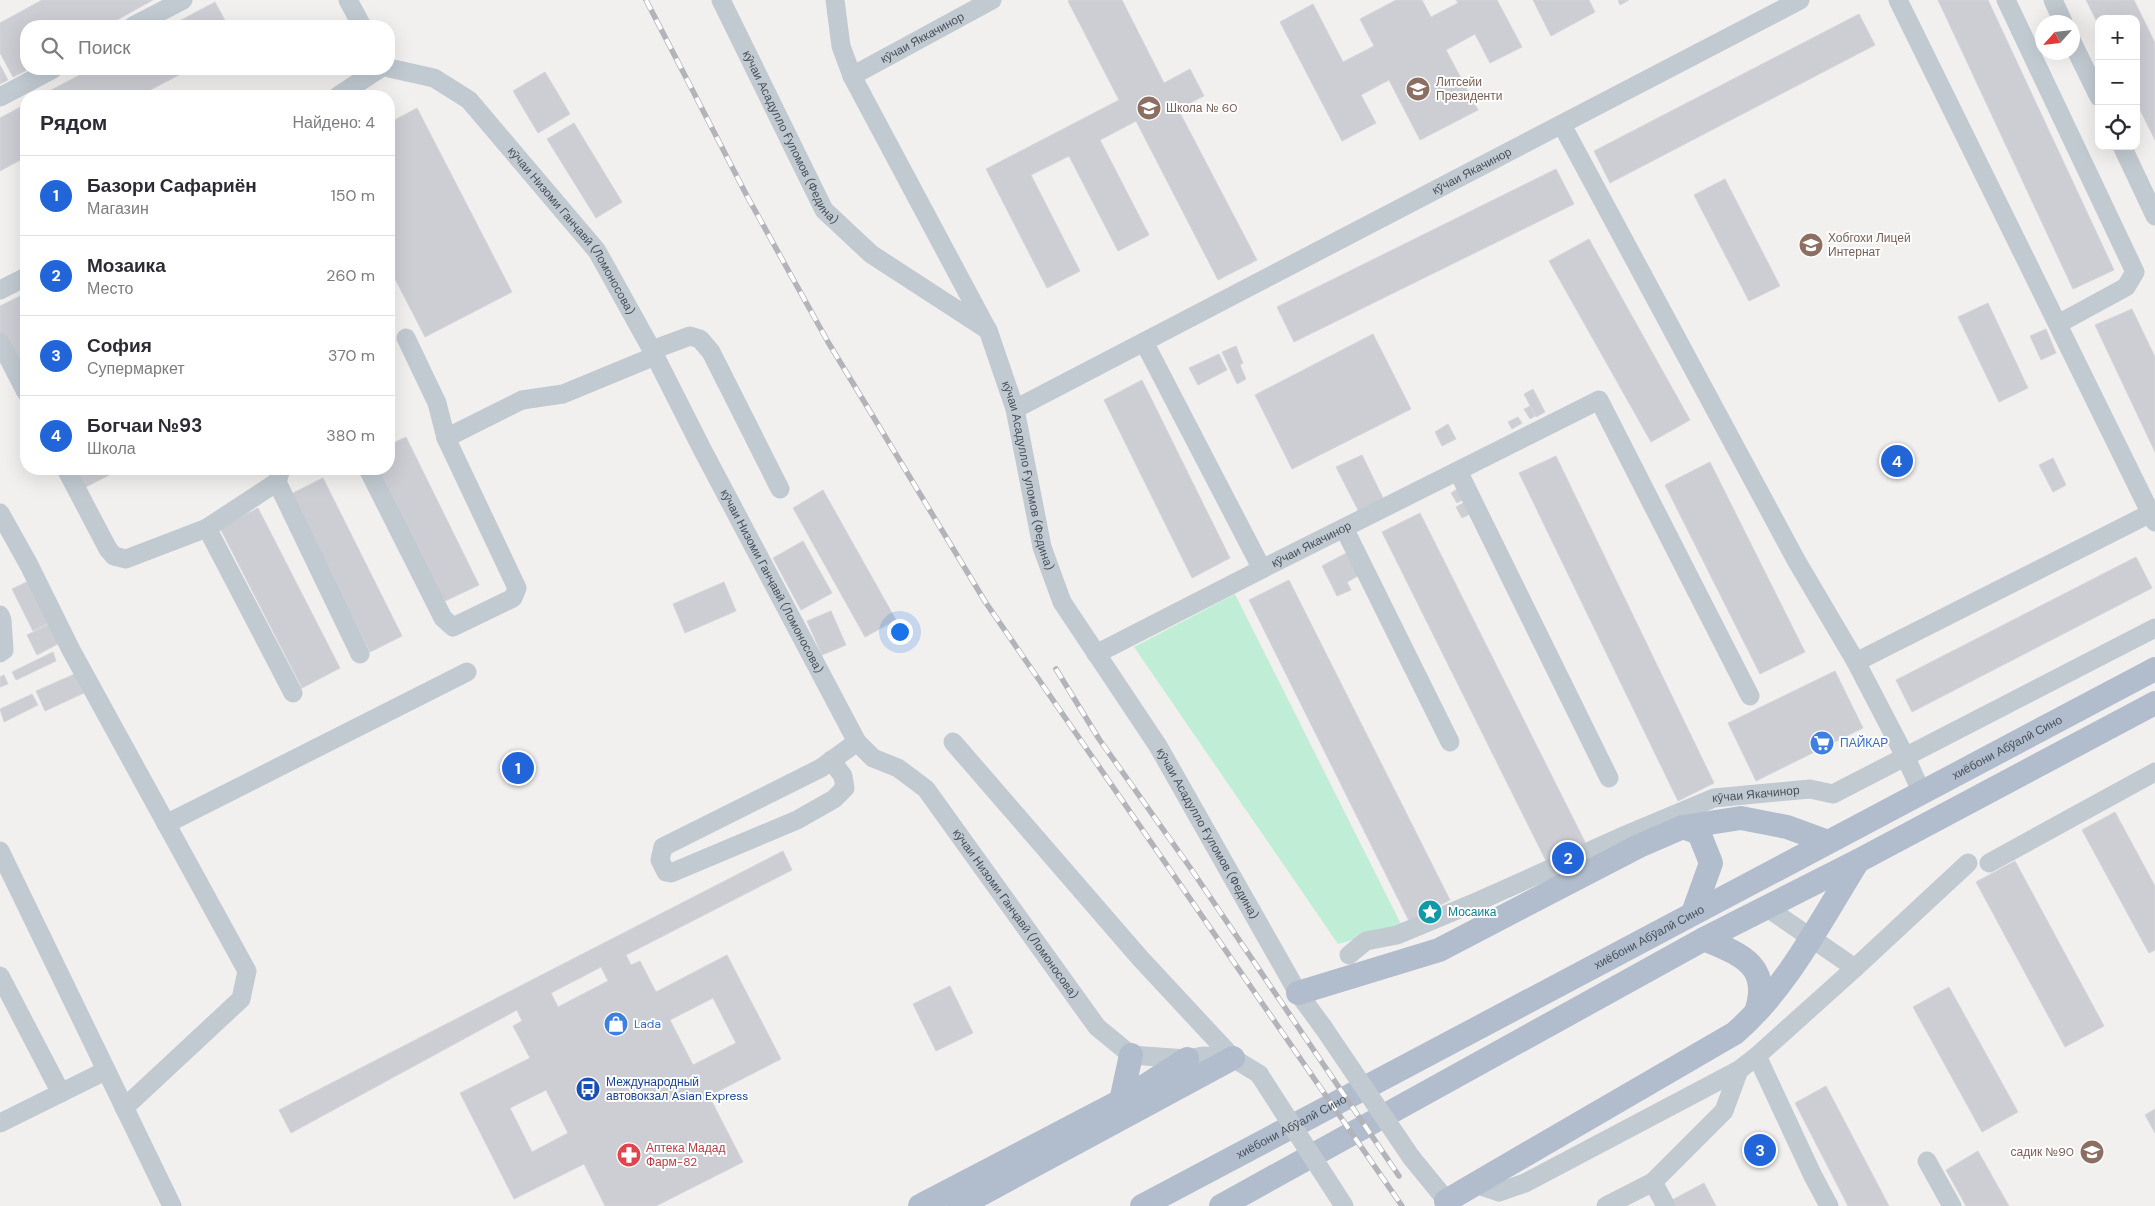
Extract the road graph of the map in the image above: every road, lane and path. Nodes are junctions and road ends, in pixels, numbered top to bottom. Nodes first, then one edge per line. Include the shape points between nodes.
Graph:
1 (183, 0) edge
2 (721, 0) edge
3 (835, 0) edge
4 (992, 0) edge
5 (1800, 0) edge
6 (1898, 0) edge
7 (2006, 0) edge
8 (2053, 0) edge
9 (351, 1) edge
10 (2060, 15) edge
11 (145, 20) edge
12 (359, 20) edge
13 (2080, 58) edge
14 (395, 69) edge
15 (42, 75) edge
16 (371, 75) edge
17 (852, 76) junction
18 (2095, 89) edge
19 (347, 90) edge
20 (0, 97) edge
21 (1562, 125) junction
22 (2124, 150) edge
23 (2155, 216) edge
24 (20, 280) edge
25 (0, 290) edge
26 (2058, 324) junction
27 (988, 330) junction
28 (406, 338) dead end
29 (0, 342) edge
30 (1144, 342) junction
31 (654, 353) junction
32 (20, 380) edge
33 (1015, 409) junction
34 (446, 438) junction
35 (1458, 471) junction
36 (69, 475) edge
37 (279, 475) edge
38 (371, 475) edge
39 (780, 489) dead end
40 (0, 513) edge
41 (2153, 517) edge
42 (207, 528) junction
43 (1344, 528) junction
44 (1262, 569) junction
45 (0, 615) edge
46 (2155, 628) edge
47 (0, 653) edge
48 (360, 654) dead end
49 (1096, 654) junction
50 (1856, 662) junction
51 (2155, 669) edge
52 (467, 672) dead end
53 (293, 693) dead end
54 (1750, 696) dead end
55 (2155, 704) edge
56 (857, 742) junction
57 (954, 742) dead end
58 (1450, 742) dead end
59 (1906, 758) junction
60 (831, 760) junction
61 (2155, 772) edge
62 (1609, 778) dead end
63 (1922, 793) junction
64 (166, 824) junction
65 (1683, 827) junction
66 (1828, 842) junction
67 (0, 851) edge
68 (1858, 861) junction
69 (1968, 863) dead end
70 (1989, 863) dead end
71 (1766, 908) junction
72 (1693, 913) junction
73 (1811, 936) junction
74 (1704, 939) junction
75 (1349, 955) dead end
76 (1855, 968) junction
77 (0, 976) edge
78 (1298, 994) junction
79 (1755, 1016) junction
80 (1131, 1055) junction
81 (1757, 1056) junction
82 (1233, 1058) junction
83 (1187, 1059) junction
84 (1739, 1070) junction
85 (105, 1071) junction
86 (61, 1093) junction
87 (1121, 1100) junction
88 (124, 1108) junction
89 (0, 1123) edge
90 (1927, 1161) dead end
91 (1653, 1182) junction
92 (1475, 1184) junction
93 (1448, 1203) edge
94 (172, 1206) edge
95 (920, 1206) edge
96 (959, 1206) edge
97 (1142, 1206) edge
98 (1221, 1206) edge
99 (1344, 1206) edge
100 (1606, 1206) edge
101 (1666, 1206) edge
102 (1829, 1206) edge
103 (1952, 1206) edge

1 - 11 street
2 - 27 street, кӯчаи Асадулло Ғуломов (Федина) via 824,210 871,254
3 - 17 street via 841,46
4 - 17 street, кӯчаи Яккачинор
5 - 21 street, кӯчаи Якачинор
6 - 26 street
7 - 26 street via 2135,272 2126,287
8 - 10 street
9 - 12 street
13 - 18 street
14 - 31 street, кӯчаи Низоми Ганҷавӣ (Ломоносова) via 434,78 469,100 597,251
15 - 20 street
16 - 19 street
17 - 27 street
21 - 30 street, кӯчаи Якачинор
21 - 50 street via 1796,560
22 - 23 street
24 - 25 street
26 - 41 street
27 - 33 street, кӯчаи Асадулло Ғуломов (Федина)
28 - 34 street via 437,403
29 - 32 street
30 - 33 street, кӯчаи Якачинор
30 - 44 street, кӯчаи Якачинор
31 - 34 street via 563,394 522,400
31 - 39 street via 690,336 700,339 711,352
31 - 56 street, кӯчаи Низоми Ганҷавӣ (Ломоносова)
33 - 49 street, кӯчаи Асадулло Ғуломов (Федина) via 1042,547 1062,602
34 - 38 street via 517,588 513,598 453,627 443,618
35 - 43 street, кӯчаи Якачинор
35 - 54 street, кӯчаи Якачинор via 1599,400
35 - 62 street
36 - 42 street via 114,556 126,559
37 - 42 street
37 - 48 street
40 - 64 street
41 - 50 street
42 - 53 street
43 - 44 street, кӯчаи Якачинор
43 - 58 street
44 - 49 street, кӯчаи Якачинор
45 - 47 street via 4,650
46 - 59 street, кӯчаи Якачинор
49 - 78 street, кӯчаи Асадулло Ғуломов (Федина) via 1158,746
50 - 59 street
51 - 63 main road, хиёбони Абӯалӣ Сино
52 - 64 street
55 - 68 main road
56 - 60 street
56 - 80 street, кӯчаи Низоми Ганҷавӣ (Ломоносова) via 873,758 898,768 926,789 1097,1027
57 - 82 street via 1140,958
59 - 63 street
59 - 75 street, кӯчаи Якачинор via 1833,794 1810,789 1714,798 1397,935 1366,941
60 - 60 street via 821,768 663,847 660,860 666,872 797,820 834,799 845,788 843,776
61 - 70 street
63 - 66 main road, хиёбони Абӯалӣ Сино
64 - 88 street via 246,971 241,999
65 - 66 main road via 1740,818 1787,827
65 - 72 main road via 1700,833 1711,863
65 - 78 main road via 1639,846 1440,950
66 - 72 main road, хиёбони Абӯалӣ Сино
67 - 85 street
68 - 71 main road
68 - 73 main road
69 - 76 street
71 - 73 street
71 - 74 main road
72 - 97 main road, хиёбони Абӯалӣ Сино
73 - 76 street
73 - 79 main road via 1791,969
74 - 79 main road via 1749,961 1760,978 1761,998
74 - 98 main road
76 - 81 street
77 - 86 street
78 - 93 street, кӯчаи Асадулло Ғуломов (Федина), bridge via 1411,1157
79 - 92 main road via 1735,1033
80 - 83 street
80 - 87 main road
81 - 84 street
81 - 102 street
82 - 83 street via 1203,1056
82 - 96 main road
82 - 99 street, bridge via 1259,1074
83 - 87 main road
84 - 91 street via 1724,1111
84 - 92 street via 1525,1183 1499,1192
85 - 86 street
85 - 88 street
86 - 89 street
87 - 95 main road
88 - 94 street
90 - 103 street
91 - 100 street
91 - 101 street
92 - 93 main road

